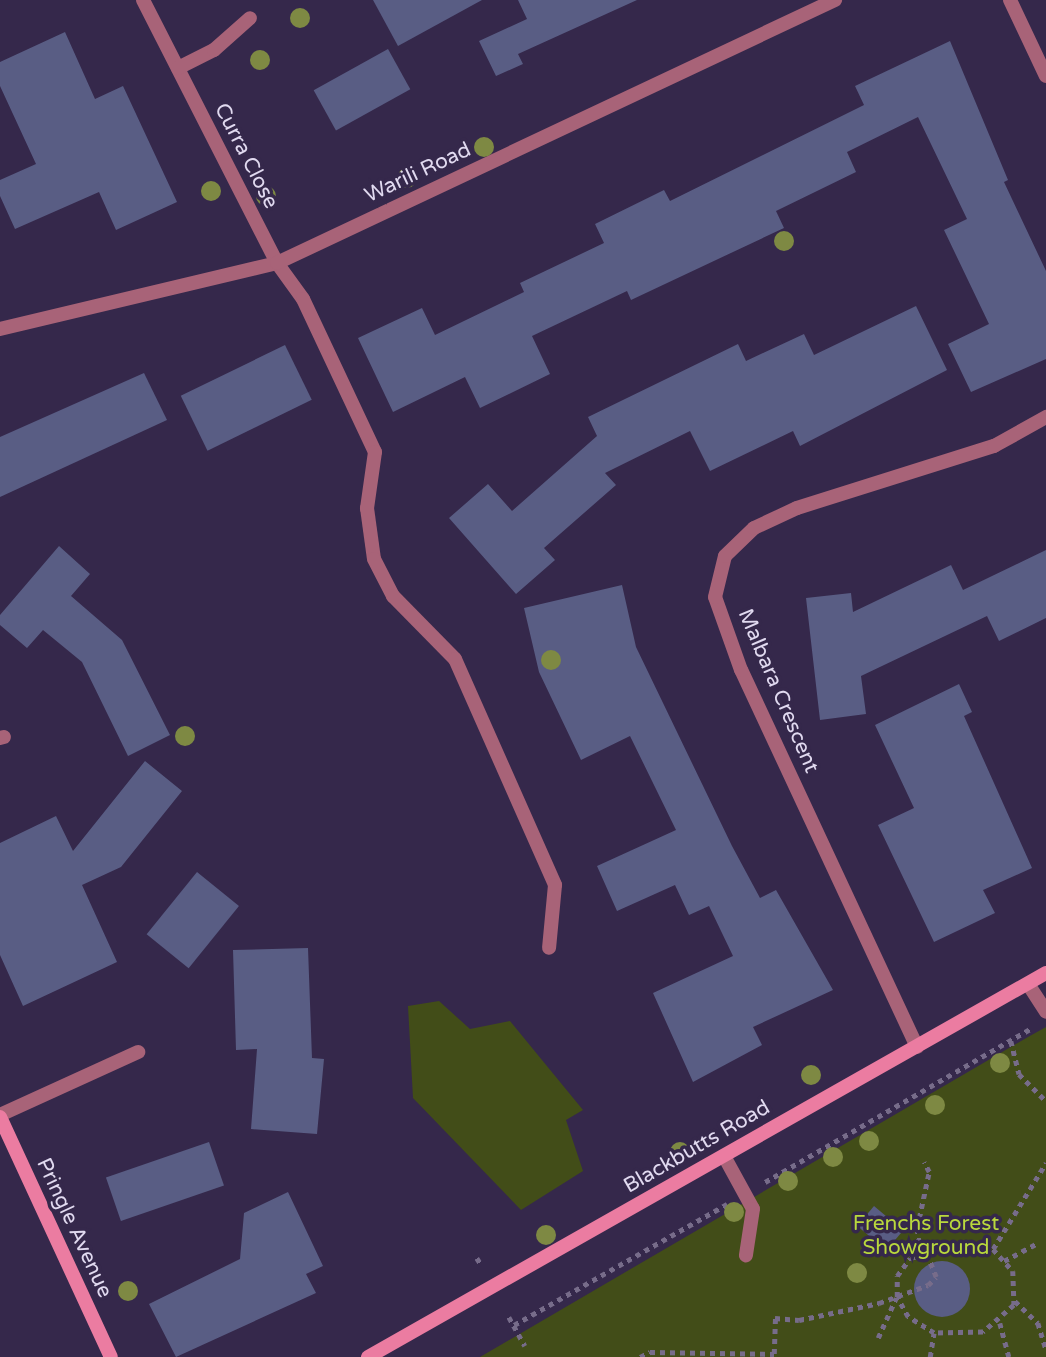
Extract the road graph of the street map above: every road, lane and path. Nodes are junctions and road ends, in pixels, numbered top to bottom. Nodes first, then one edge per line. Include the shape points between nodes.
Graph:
1 (144, 0) edge
2 (835, 0) edge
3 (1010, 0) edge
4 (250, 18) dead end
5 (178, 68) junction
6 (1046, 76) edge
7 (277, 263) junction
8 (0, 329) edge
9 (1046, 417) edge
10 (549, 948) dead end
11 (1046, 973) edge
12 (1028, 984) junction
13 (1046, 1012) edge
14 (1034, 1027) dead end
15 (1011, 1040) junction
16 (917, 1046) junction
17 (138, 1052) dead end
18 (1046, 1101) edge
19 (0, 1116) edge
20 (723, 1156) junction
21 (924, 1162) dead end
22 (1046, 1163) edge
23 (744, 1194) junction
24 (1036, 1244) dead end
25 (993, 1249) junction
26 (923, 1252) junction
27 (746, 1255) dead end
28 (1004, 1261) junction
29 (897, 1297) junction
30 (1015, 1301) junction
31 (509, 1317) dead end
32 (1000, 1323) junction
33 (514, 1325) junction
34 (934, 1333) junction
35 (878, 1339) dead end
36 (525, 1346) dead end
37 (1046, 1350) edge
38 (773, 1355) edge
39 (756, 1356) edge
40 (111, 1357) edge
41 (368, 1357) edge
42 (640, 1357) edge
43 (930, 1357) edge
44 (1009, 1357) edge

1 - 5 street, Curra Close
2 - 7 street, Warili Road
3 - 6 street
4 - 5 street via 214,50
5 - 7 street, Curra Close
7 - 8 street, Warili Road
7 - 10 street, Curra Close via 303,299 374,452 367,508 374,559 393,596 455,659 555,885
9 - 16 street, Malbara Crescent via 994,446 797,508 754,528 725,556 715,597 741,670
11 - 12 street, Blackbutts Road
12 - 13 street
12 - 16 street, Blackbutts Road
14 - 15 path
15 - 18 path via 1019,1074
15 - 23 path
16 - 20 street, Blackbutts Road
17 - 19 street
19 - 40 street, Pringle Avenue
20 - 23 street
20 - 41 street, Blackbutts Road
21 - 26 path via 929,1172 917,1228
22 - 25 path
23 - 27 street via 752,1209
23 - 33 path
24 - 28 path
25 - 26 path via 964,1242
25 - 28 path
26 - 29 path via 898,1276
26 - 29 path via 936,1276
28 - 30 path via 1015,1280
29 - 34 path via 908,1317
29 - 35 path
29 - 38 path via 799,1320 775,1318
30 - 32 path
30 - 37 path via 1038,1323
31 - 33 path
32 - 34 path via 983,1332
32 - 44 path
33 - 36 path
34 - 43 path
38 - 39 path
39 - 42 path via 650,1352

